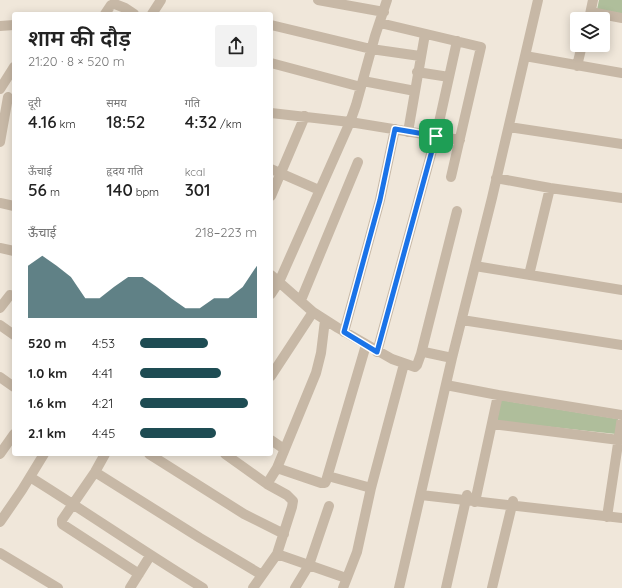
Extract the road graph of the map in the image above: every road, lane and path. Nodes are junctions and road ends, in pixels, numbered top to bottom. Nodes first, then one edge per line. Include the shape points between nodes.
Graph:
1 (161, 0) edge
2 (318, 0) edge
3 (387, 0) edge
4 (538, 0) edge
5 (594, 0) edge
6 (107, 12) edge
7 (131, 12) edge
8 (153, 12) edge
9 (384, 12) junction
10 (591, 12) edge
11 (610, 17) edge
12 (622, 18) edge
13 (380, 23) junction
14 (12, 25) edge
15 (273, 25) edge
16 (0, 26) edge
17 (425, 34) junction
18 (457, 41) junction
19 (372, 49) junction
20 (580, 52) edge
21 (420, 56) junction
22 (525, 56) junction
23 (273, 63) edge
24 (577, 66) junction
25 (12, 70) edge
26 (417, 72) junction
27 (622, 73) edge
28 (449, 77) junction
29 (362, 84) junction
30 (0, 89) edge
31 (415, 91) junction
32 (7, 97) edge
33 (273, 113) edge
34 (305, 116) junction
35 (350, 122) junction
36 (509, 127) junction
37 (395, 129) junction
38 (408, 132) junction
39 (436, 136) junction
40 (460, 140) junction
41 (0, 142) edge
42 (622, 144) edge
43 (358, 162) dead end
44 (273, 170) edge
45 (281, 173) junction
46 (451, 177) dead end
47 (496, 178) junction
48 (550, 188) junction
49 (319, 190) junction
50 (273, 191) edge
51 (622, 198) edge
52 (0, 202) edge
53 (12, 205) edge
54 (457, 211) dead end
55 (0, 248) edge
56 (12, 251) edge
57 (475, 266) junction
58 (529, 275) junction
59 (273, 277) edge
60 (279, 282) junction
61 (622, 290) edge
62 (273, 291) edge
63 (8, 294) edge
64 (301, 300) junction
65 (0, 308) edge
66 (313, 312) junction
67 (325, 320) junction
68 (462, 320) junction
69 (0, 325) edge
70 (344, 332) junction
71 (12, 334) edge
72 (366, 345) junction
73 (622, 345) edge
74 (377, 352) junction
75 (421, 354) junction
76 (452, 358) junction
77 (404, 364) junction
78 (273, 373) edge
79 (1, 381) edge
80 (446, 385) junction
81 (12, 386) edge
82 (498, 395) junction
83 (622, 416) edge
84 (492, 424) junction
85 (12, 437) edge
86 (618, 440) junction
87 (273, 441) edge
88 (284, 449) junction
89 (1, 451) edge
90 (43, 456) edge
91 (104, 456) edge
92 (152, 456) edge
93 (228, 456) edge
94 (277, 468) junction
95 (95, 472) junction
96 (328, 476) junction
97 (30, 477) junction
98 (267, 484) junction
99 (372, 488) junction
100 (422, 492) junction
101 (471, 498) junction
102 (512, 503) junction
103 (74, 504) junction
104 (329, 506) dead end
105 (622, 512) edge
106 (607, 514) junction
107 (622, 518) edge
108 (0, 522) edge
109 (284, 534) junction
110 (0, 553) edge
111 (278, 554) junction
112 (150, 556) junction
113 (309, 565) junction
114 (139, 574) junction
115 (262, 575) junction
116 (345, 583) edge
117 (58, 588) edge
118 (130, 588) edge
119 (203, 588) edge
120 (253, 588) edge
121 (295, 588) edge
122 (399, 588) edge
123 (446, 588) edge
124 (492, 588) edge

1 - 8 street
2 - 9 street
3 - 9 street
4 - 22 street
5 - 10 street
6 - 7 street via 115,4
9 - 13 street
11 - 12 street
13 - 17 street
13 - 19 street
14 - 16 street
15 - 19 street
17 - 18 street
17 - 21 street
18 - 28 street
18 - 40 street via 481,47
19 - 21 street
19 - 29 street
20 - 24 street
21 - 26 street
22 - 24 street
22 - 36 street
23 - 29 street
24 - 27 street
25 - 30 street
26 - 28 street
26 - 31 street
28 - 39 street
29 - 31 street
29 - 35 street
31 - 38 street
32 - 41 street
33 - 34 street
34 - 35 street
34 - 45 street
35 - 37 street
35 - 49 street
36 - 42 street
36 - 47 street
37 - 38 street
37 - 70 street via 380,200
38 - 39 street
39 - 40 street
39 - 74 street
40 - 46 street
43 - 64 street
44 - 45 street
45 - 49 street
45 - 50 street
47 - 48 street
47 - 57 street
48 - 51 street
48 - 58 street
49 - 60 street
52 - 53 street
54 - 75 street
55 - 56 street
57 - 58 street
57 - 68 street
58 - 61 street
59 - 60 street
60 - 62 street
60 - 64 street
63 - 65 street
64 - 66 street
66 - 67 street
66 - 78 street
67 - 70 street
67 - 88 street via 316,373
68 - 73 street
68 - 76 street
69 - 71 street
70 - 72 street
72 - 74 street
72 - 96 street
74 - 77 street
75 - 76 street via 424,352
75 - 77 street via 415,367
76 - 80 street
77 - 99 street
79 - 81 street
80 - 82 street
80 - 100 street
82 - 83 street
82 - 84 street
83 - 86 street
84 - 86 street
84 - 101 street
85 - 89 street
86 - 106 street
87 - 88 street
88 - 94 street
90 - 97 street
91 - 95 street
92 - 109 street via 244,514
93 - 98 street
94 - 96 street via 321,483 325,483
94 - 98 street
95 - 103 street
95 - 115 street
96 - 99 street
97 - 103 street
97 - 108 street
98 - 109 street via 293,501
99 - 116 street via 357,552
100 - 101 street
100 - 122 street
101 - 102 street
101 - 123 street
102 - 106 street
102 - 124 street
103 - 112 street
103 - 114 street via 62,520 62,524
104 - 113 street
105 - 106 street
106 - 107 street
109 - 111 street
110 - 117 street
111 - 113 street
111 - 115 street
112 - 114 street
112 - 119 street
113 - 116 street
113 - 121 street
114 - 118 street
115 - 120 street

